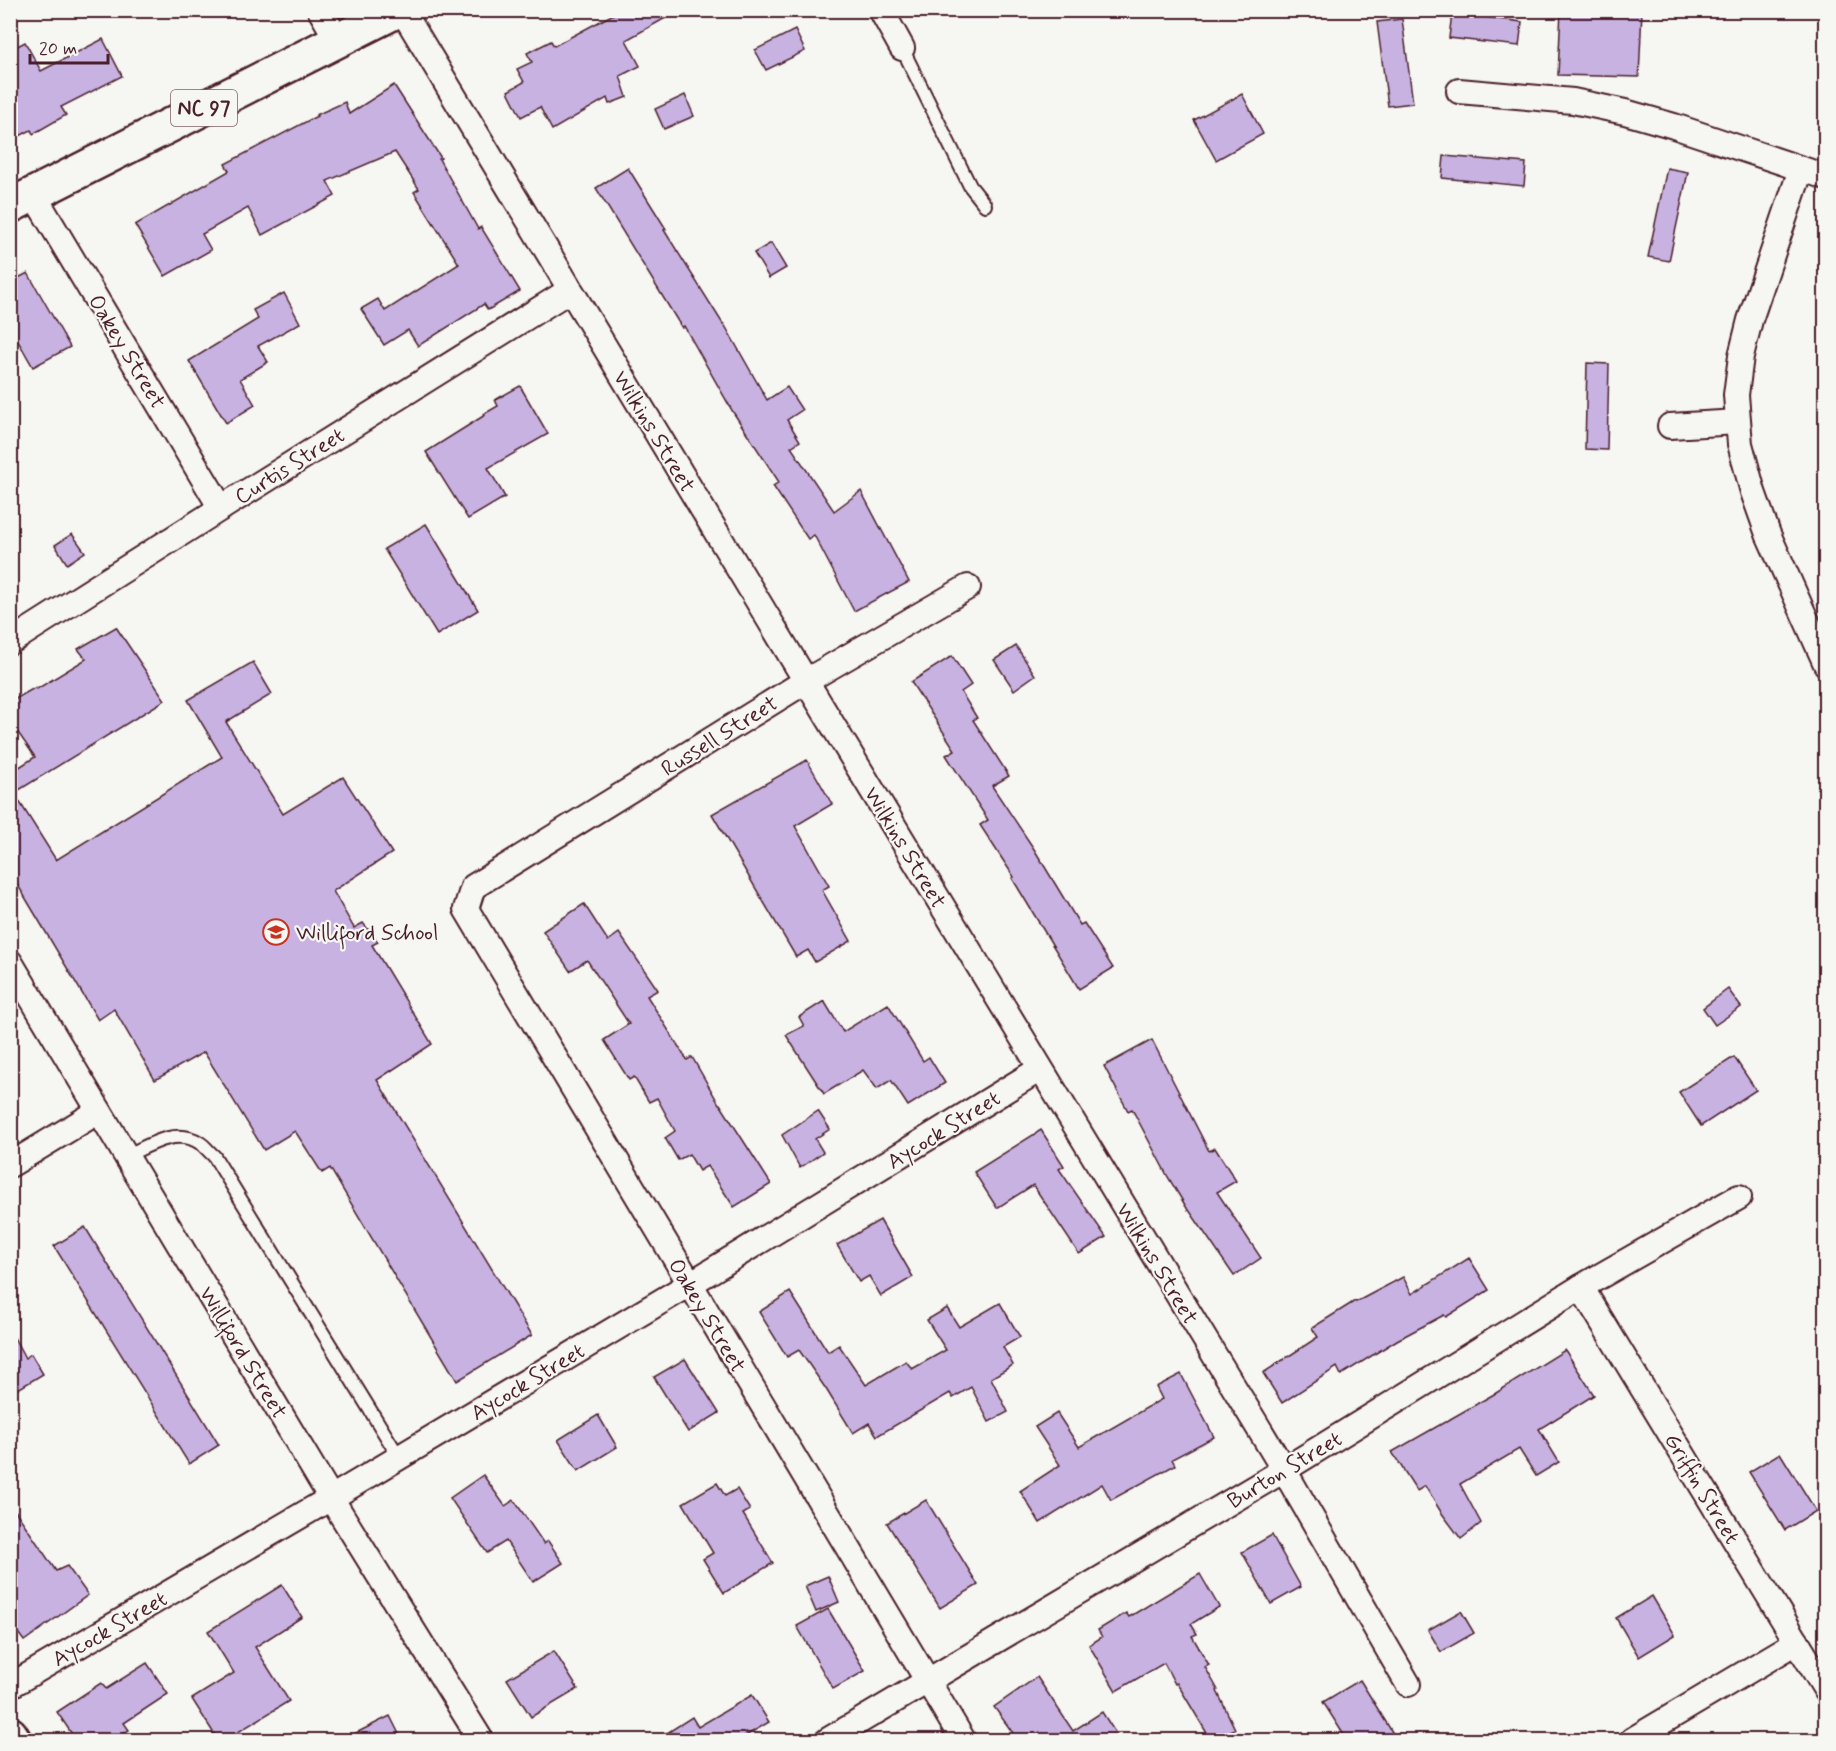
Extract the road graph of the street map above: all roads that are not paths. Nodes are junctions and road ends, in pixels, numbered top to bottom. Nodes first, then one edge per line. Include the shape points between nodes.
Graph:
1 (320, 10) edge
2 (400, 10) edge
3 (881, 10) edge
4 (338, 40) junction
5 (902, 48) joint
6 (1459, 91) dead end
7 (1801, 168) junction
8 (1826, 177) edge
9 (22, 200) edge
10 (985, 205) dead end
11 (570, 290) junction
12 (1738, 422) junction
13 (1670, 426) dead end
14 (221, 508) junction
15 (968, 587) dead end
16 (10, 642) edge
17 (1826, 664) edge
18 (806, 681) junction
19 (473, 887) joint
20 (10, 962) edge
21 (1040, 1069) junction
22 (99, 1111) junction
23 (126, 1156) junction
24 (10, 1165) edge
25 (1739, 1197) dead end
26 (690, 1284) junction
27 (1581, 1287) junction
28 (399, 1457) junction
29 (1284, 1470) junction
30 (331, 1498) junction
31 (1797, 1642) junction
32 (927, 1681) junction
33 (1408, 1684) dead end
34 (10, 1686) edge
35 (1826, 1690) edge
36 (10, 1734) edge
37 (14, 1740) edge
38 (481, 1740) edge
39 (828, 1740) edge
40 (963, 1740) edge
41 (1632, 1740) edge

1 - 4 street
2 - 4 main road, NC 97
2 - 11 street, Wilkins Street
3 - 5 street
4 - 9 main road, NC 97
5 - 10 lane via 970,186
6 - 7 street via 1573,101 1625,112
7 - 8 street
7 - 12 street via 1741,356 1736,395
9 - 14 street, Oakey Street
11 - 14 street, Curtis Street
11 - 18 street, Wilkins Street
12 - 13 street
12 - 17 street via 1752,492
14 - 16 street, Curtis Street
15 - 18 street, Russell Street
18 - 19 street, Russell Street
18 - 21 street, Wilkins Street
19 - 26 street, Oakey Street via 466,909
20 - 22 street, Williford Street
21 - 26 street, Aycock Street
21 - 29 street, Wilkins Street
22 - 23 street, Williford Street
22 - 24 street
23 - 28 lane via 175,1136 198,1142 214,1156
23 - 30 street, Williford Street
25 - 27 street, Burton Street
26 - 28 street, Aycock Street
26 - 32 street, Oakey Street
27 - 29 street, Burton Street
27 - 31 street, Griffin Street
28 - 30 street, Aycock Street
29 - 32 street, Burton Street
29 - 33 street, Wilkins Street
30 - 34 street, Aycock Street
30 - 38 street, Williford Street
31 - 35 street, Griffin Street
31 - 41 street
32 - 39 street, Burton Street
32 - 40 street, Oakey Street
36 - 37 main road

